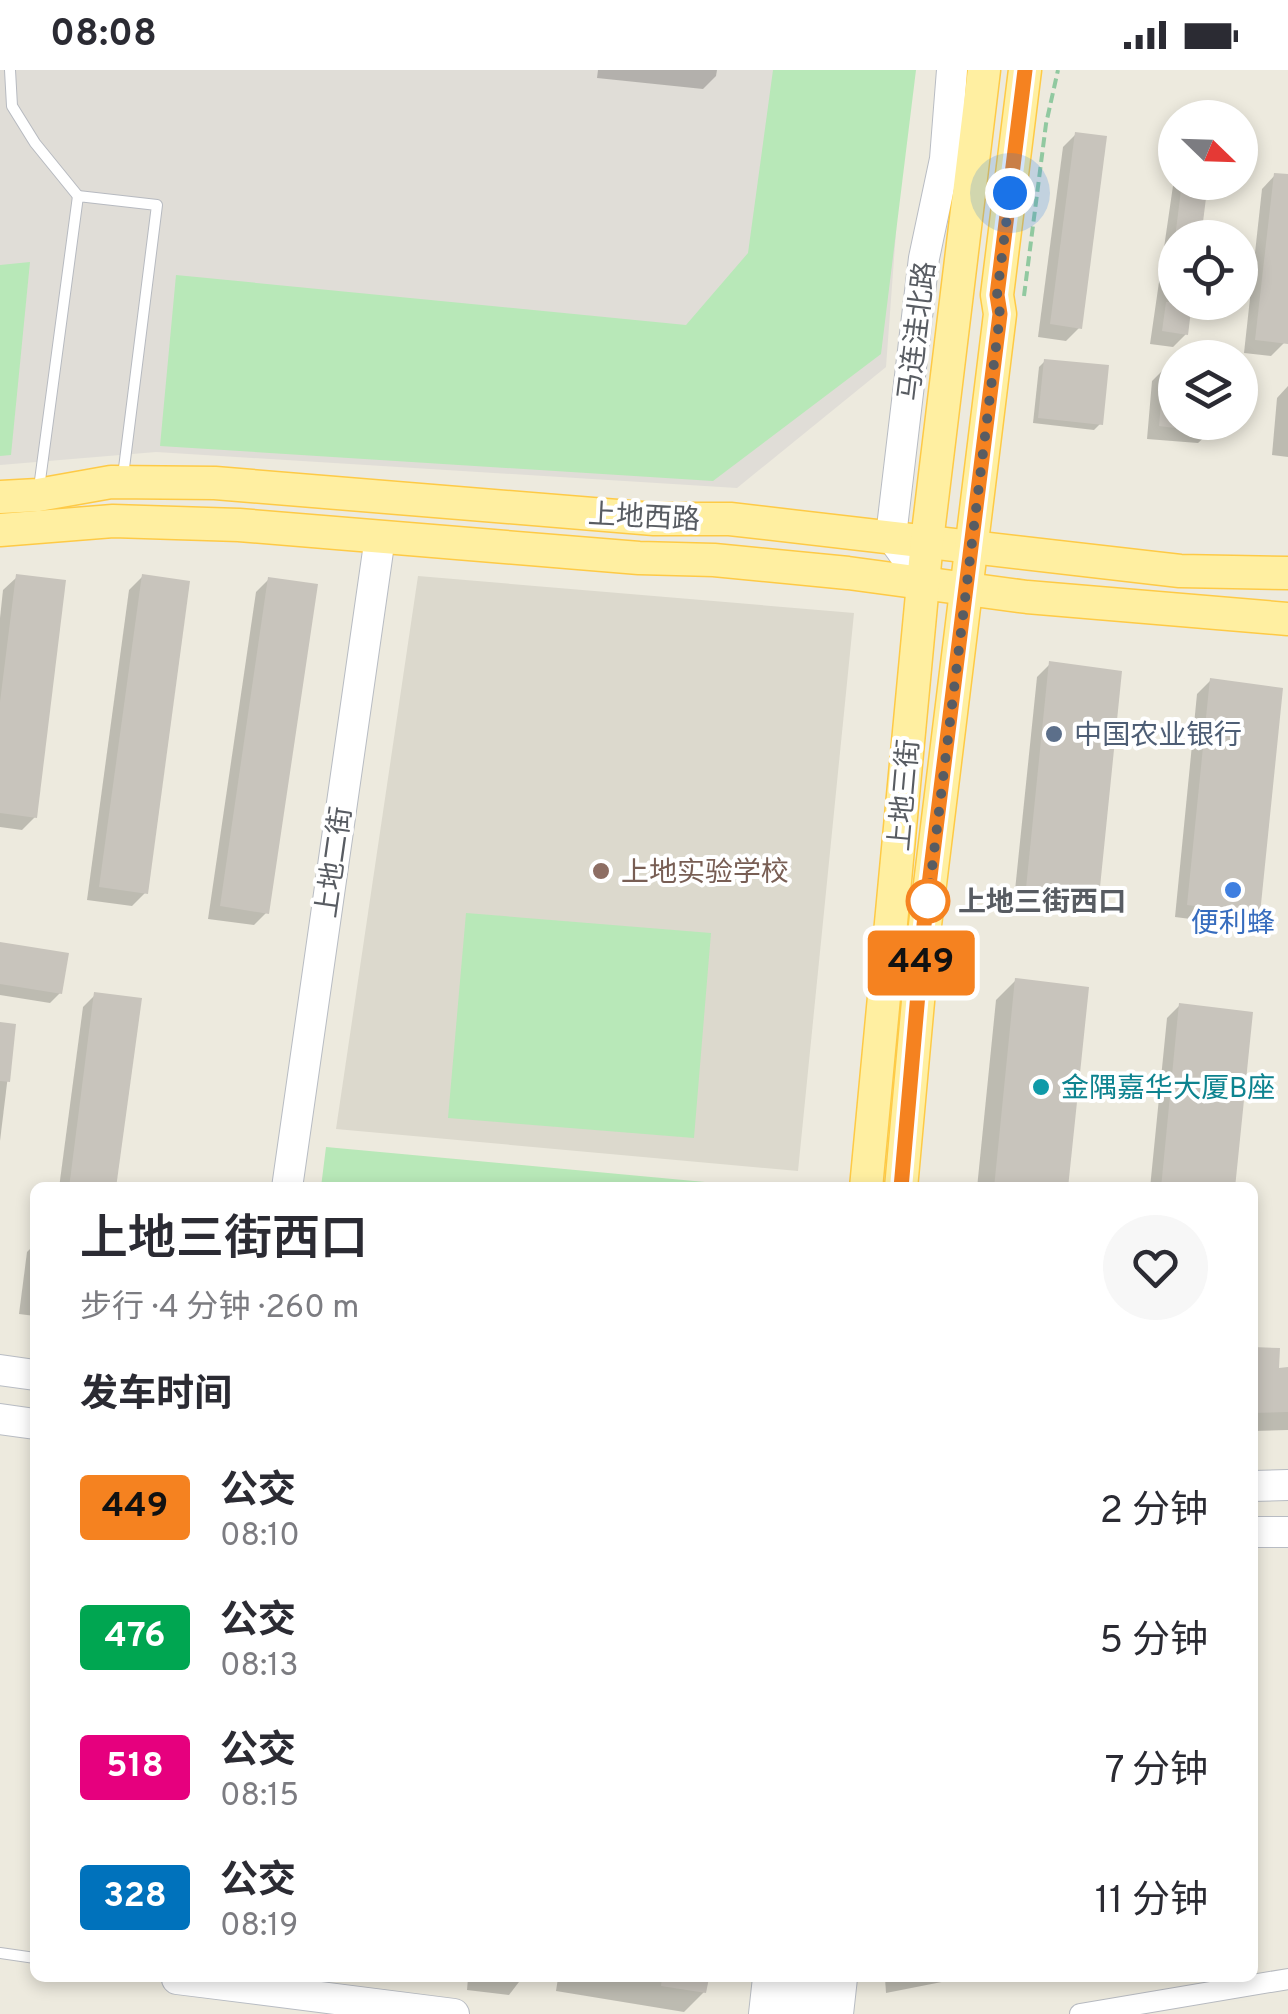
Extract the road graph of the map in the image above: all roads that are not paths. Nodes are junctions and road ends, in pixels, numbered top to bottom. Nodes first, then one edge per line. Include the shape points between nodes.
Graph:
1 (10, 70) edge
2 (1025, 70) edge
3 (1044, 70) edge
4 (975, 71) edge
5 (1019, 125) junction
6 (78, 196) junction
7 (123, 482) junction
8 (38, 495) junction
9 (0, 497) edge
10 (0, 530) edge
11 (891, 536) junction
12 (380, 537) junction
13 (927, 541) junction
14 (972, 548) junction
15 (1288, 573) edge
16 (924, 582) junction
17 (967, 588) junction
18 (1288, 619) edge
19 (288, 1182) edge
20 (867, 1182) edge
21 (903, 1182) edge
22 (0, 1370) edge
23 (30, 1374) edge
24 (0, 1419) edge
25 (30, 1423) edge
26 (1288, 1485) edge
27 (1258, 1486) edge
28 (1258, 1532) edge
29 (1288, 1532) edge
30 (0, 1953) edge
31 (30, 1957) edge
32 (1288, 1978) edge
33 (208, 1982) edge
34 (768, 1982) edge
35 (792, 1982) edge
36 (817, 1982) edge
37 (842, 1982) edge
38 (454, 2014) edge
39 (764, 2014) edge
40 (789, 2014) edge
41 (813, 2014) edge
42 (838, 2014) edge
43 (1080, 2014) edge

1 - 6 lane via 12,106
2 - 5 main road
3 - 5 main road
4 - 11 street, 马连洼北路 via 945,158 924,258
4 - 13 main road, 马连洼北路
5 - 14 main road
6 - 7 lane via 157,205
6 - 8 lane
7 - 8 main road, 上地西路
7 - 11 main road, 上地西路 via 248,485
8 - 9 main road, 上地西路
10 - 12 main road, 上地西路 via 113,522 239,524
11 - 13 main road, 上地西路
11 - 16 street
12 - 16 main road, 上地西路
12 - 19 street, 上地二街
13 - 14 main road, 上地西路
13 - 16 main road, 马连洼北路
14 - 15 main road, 上地西路 via 1180,571
14 - 17 main road, 上地三街
16 - 17 main road, 上地西路
16 - 20 main road, 上地三街
17 - 18 main road, 上地西路
17 - 21 main road, 上地三街 via 924,925
22 - 23 street
24 - 25 street
26 - 27 street
28 - 29 street
30 - 31 lane
32 - 43 street
33 - 38 street
34 - 39 street
35 - 40 street
36 - 41 street
37 - 42 street

